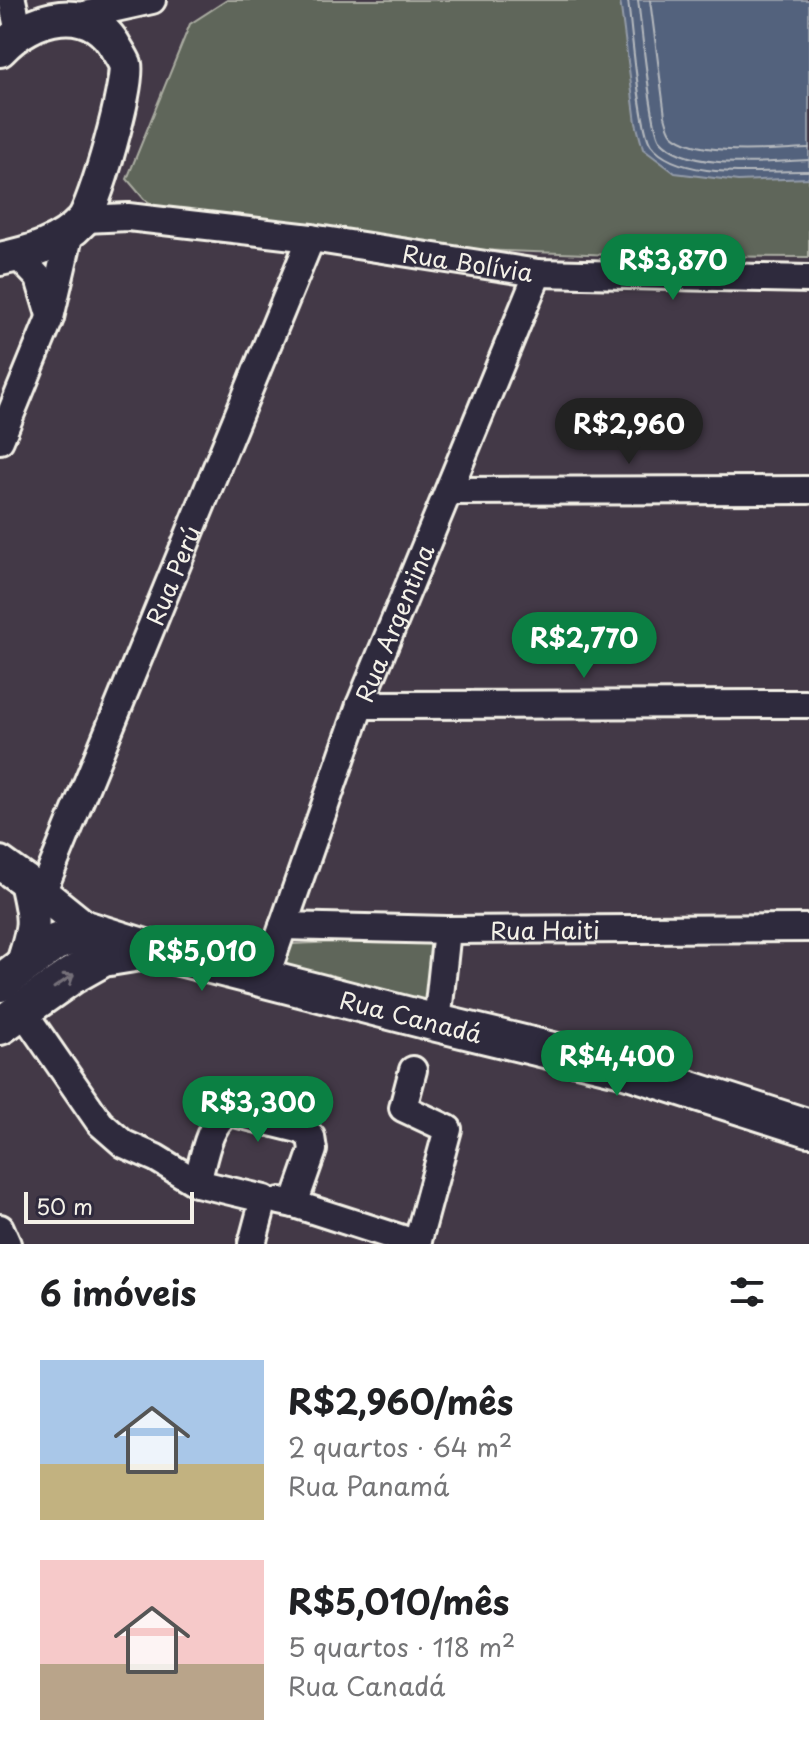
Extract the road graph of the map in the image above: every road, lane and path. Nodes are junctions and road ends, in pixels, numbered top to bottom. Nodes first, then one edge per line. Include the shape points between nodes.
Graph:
1 (12, 0) edge
2 (152, 0) edge
3 (80, 16) junction
4 (10, 41) edge
5 (100, 181) junction
6 (128, 217) junction
7 (77, 225) junction
8 (311, 238) junction
9 (9, 257) edge
10 (538, 273) junction
11 (809, 279) edge
12 (50, 318) junction
13 (0, 440) edge
14 (809, 490) edge
15 (450, 491) junction
16 (809, 704) edge
17 (360, 705) junction
18 (0, 863) edge
19 (34, 896) junction
20 (283, 926) junction
21 (809, 928) edge
22 (88, 930) junction
23 (447, 930) junction
24 (152, 950) junction
25 (11, 974) edge
26 (265, 978) junction
27 (11, 1018) edge
28 (437, 1023) junction
29 (413, 1070) dead end
30 (809, 1128) edge
31 (197, 1183) junction
32 (264, 1199) junction
33 (294, 1204) junction
34 (0, 1228) edge
35 (7, 1244) edge
36 (252, 1244) edge
37 (417, 1244) edge

1 - 4 street
2 - 3 street
3 - 4 street via 36,23
3 - 5 street via 96,22 112,39 125,64
5 - 6 street
5 - 7 street
6 - 7 street, Rua Bolívia
6 - 8 street, Rua Bolívia
7 - 9 street via 39,248
7 - 12 street
8 - 10 street, Rua Bolívia
8 - 19 street, Rua Perú
9 - 12 street via 39,278
10 - 11 street, Rua Bolívia
10 - 15 street, Rua Argentina
12 - 13 street
14 - 15 street
15 - 17 street, Rua Argentina
16 - 17 street
17 - 20 street, Rua Argentina
18 - 19 street, Rua Canadá
19 - 22 street, Rua Canadá
19 - 25 street via 34,928
20 - 23 street, Rua Haiti
20 - 26 street, Rua Argentina
21 - 23 street, Rua Haiti
22 - 24 main road, Rua Canadá
22 - 25 main road via 54,943
23 - 28 street
24 - 26 main road, Rua Canadá
27 -> 24 main road via 103,958
26 - 28 main road, Rua Canadá
27 - 31 street via 100,1123 124,1144
28 - 30 main road, Rua Canadá via 619,1067
29 - 37 street via 403,1108 448,1129
31 - 32 street
31 - 33 street via 216,1124 230,1112 302,1130 311,1137 313,1150
32 - 33 street
32 - 36 street
33 - 37 street
34 - 35 street

